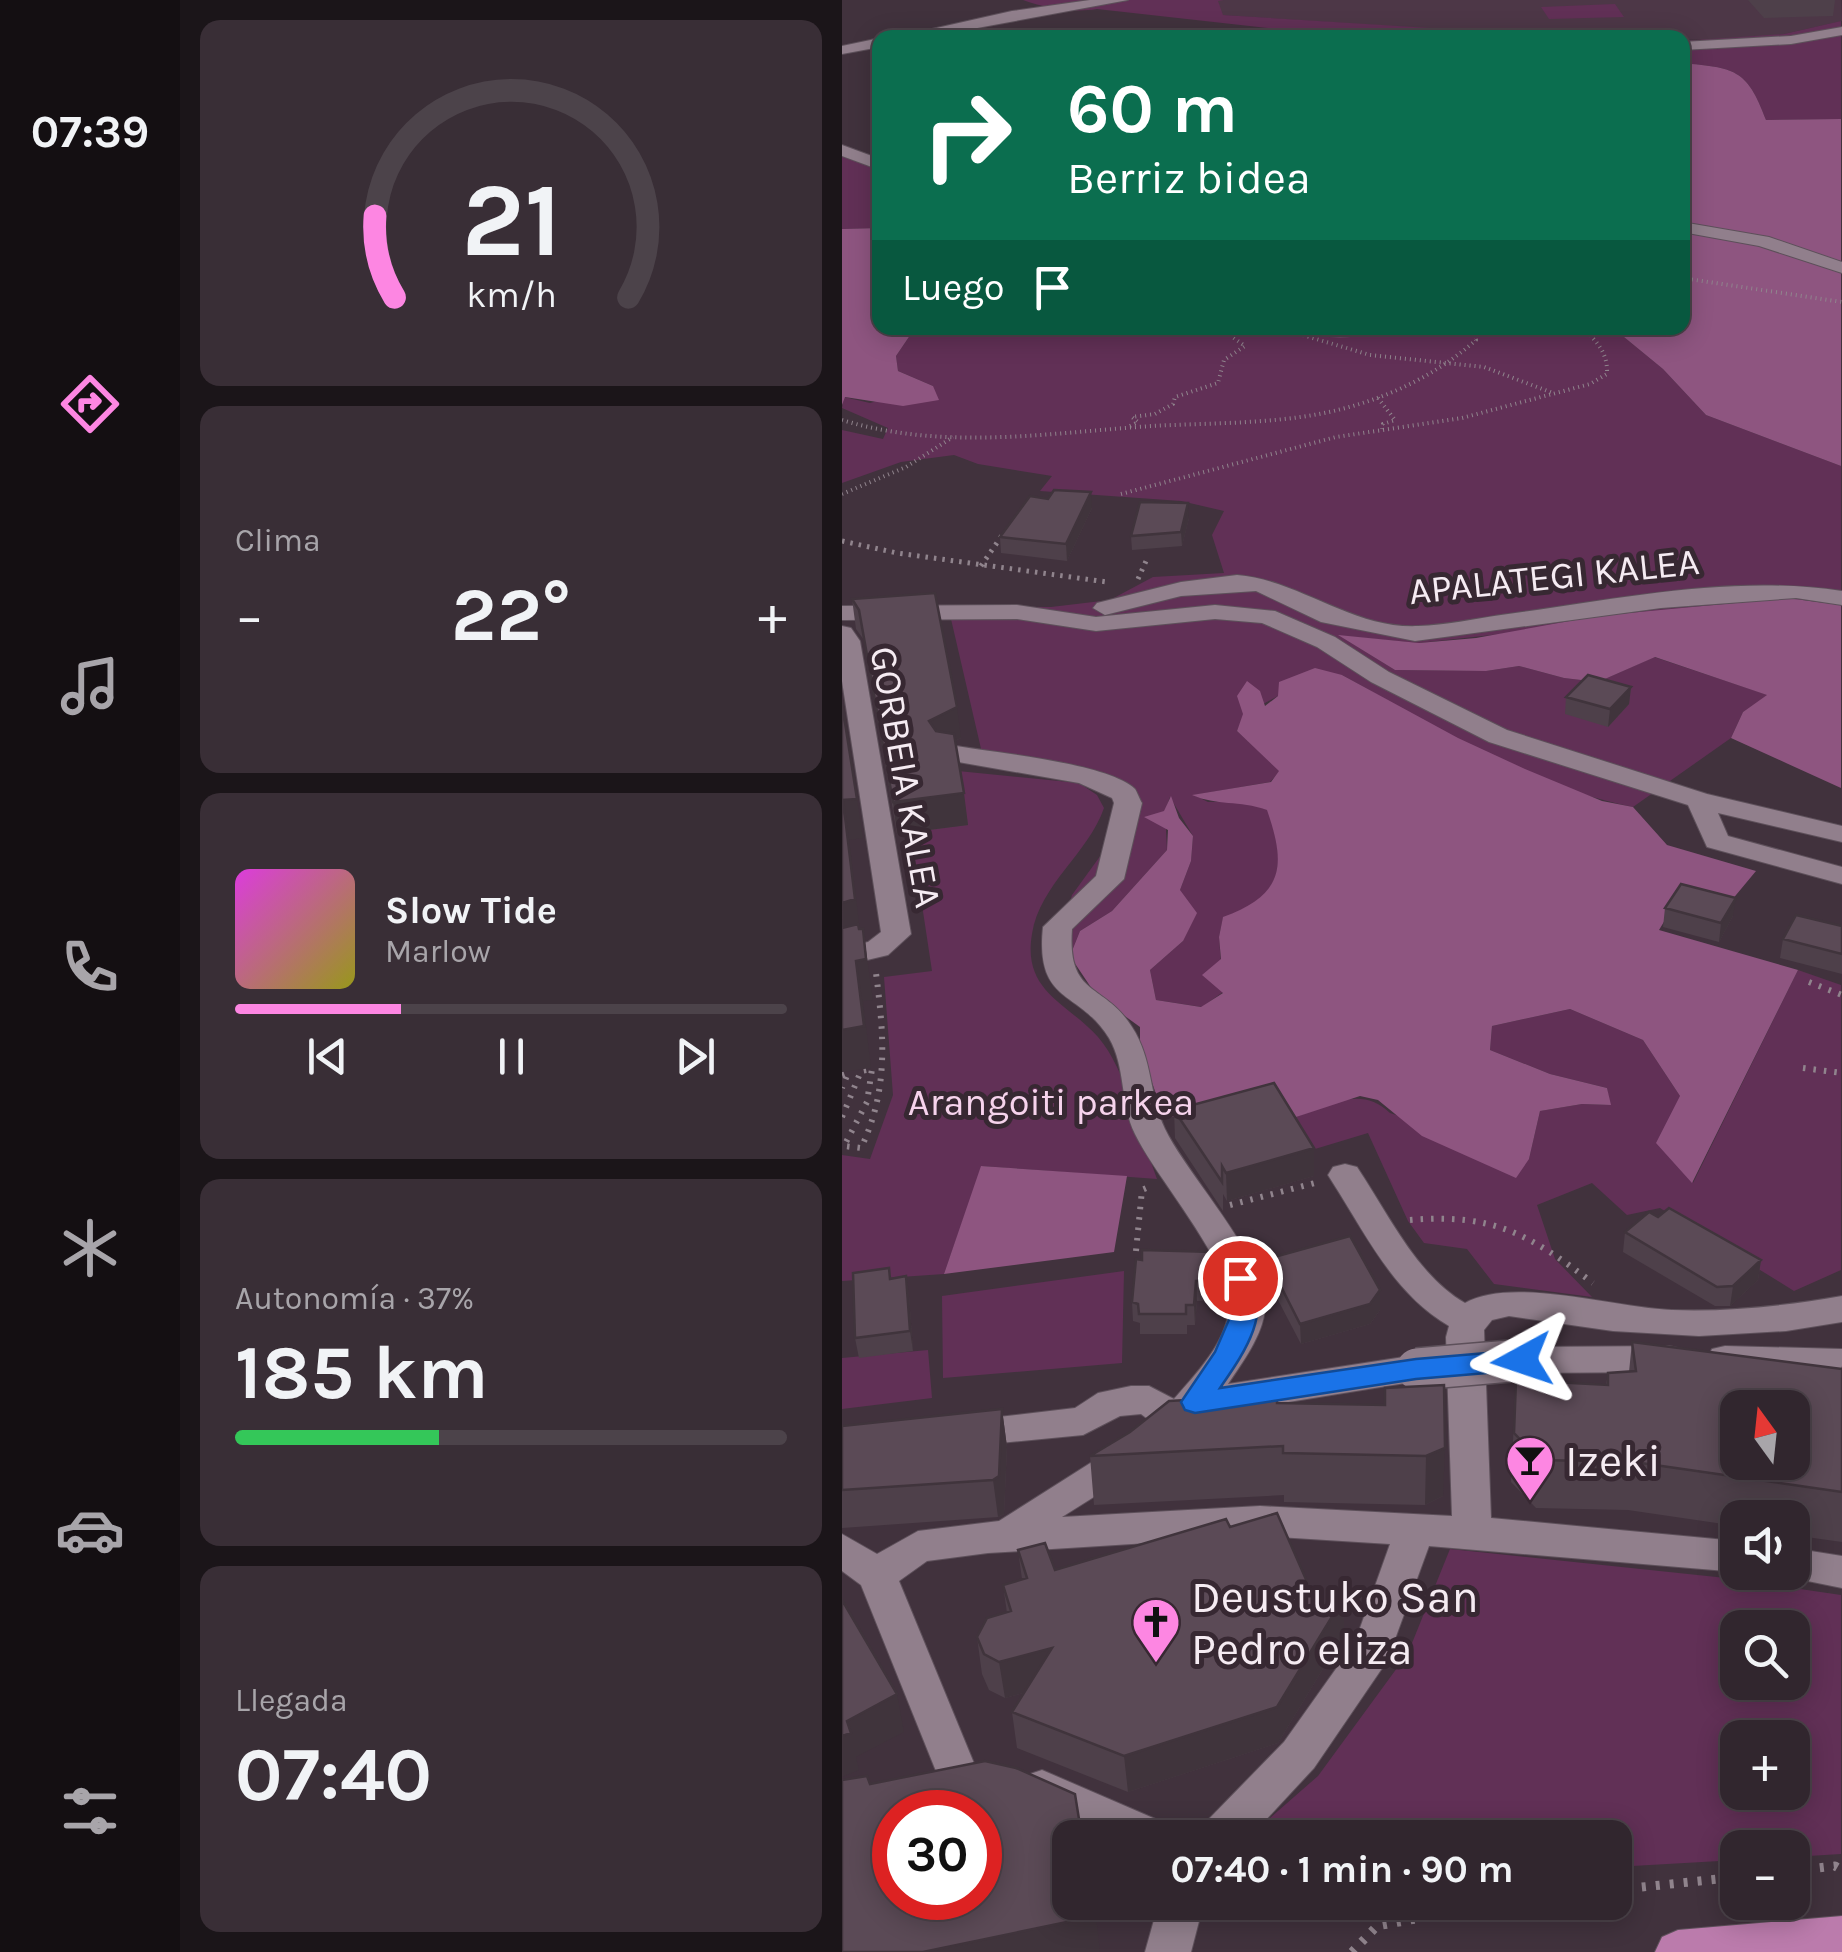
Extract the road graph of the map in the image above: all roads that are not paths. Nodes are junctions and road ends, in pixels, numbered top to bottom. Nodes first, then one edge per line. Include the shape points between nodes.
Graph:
1 (1121, 0) edge
2 (937, 30) edge
3 (1842, 30) edge
4 (872, 44) edge
5 (1690, 46) edge
6 (842, 50) edge
7 (842, 150) edge
8 (872, 162) edge
9 (1690, 228) edge
10 (1842, 268) edge
11 (1842, 598) edge
12 (842, 612) edge
13 (1047, 615) junction
14 (842, 633) edge
15 (950, 753) edge
16 (854, 763) edge
17 (1699, 800) junction
18 (1842, 834) edge
19 (1842, 876) edge
20 (842, 957) edge
21 (1340, 1176) road end
22 (1842, 1309) edge
23 (1467, 1320) junction
24 (1679, 1320) junction
25 (1842, 1321) edge
26 (1781, 1322) junction
27 (1707, 1359) junction
28 (1842, 1364) edge
29 (1186, 1412) junction
30 (935, 1436) edge
31 (1414, 1532) junction
32 (1472, 1535) junction
33 (1008, 1536) junction
34 (842, 1550) edge
35 (1720, 1555) edge
36 (1810, 1567) edge
37 (1842, 1572) edge
38 (877, 1575) junction
39 (1110, 1820) edge
40 (1237, 1820) edge
41 (1177, 1920) edge
42 (1842, 1937) edge
43 (1168, 1952) edge
44 (1678, 1952) edge

1 - 2 street
3 - 5 street
4 - 6 street
7 - 8 street
9 - 10 street via 1763,241
11 - 13 street, APALATEGI KALEA via 1796,591 1662,600 1415,634 1356,625 1261,584 1236,582
12 - 13 street
13 - 17 street via 1096,624 1214,612 1266,616 1498,736
14 - 16 street, GORBEIA KALEA via 848,641
15 - 29 street via 1086,776 1124,793 1128,803 1110,879 1058,927 1058,963 1077,996 1127,1043 1140,1106 1174,1177 1240,1278 1248,1308 1227,1356
16 - 20 street, GORBEIA KALEA via 896,934 878,949
17 - 18 street
17 - 19 street via 1717,841
21 - 23 street via 1434,1302
22 - 26 street
23 - 24 street via 1502,1303
23 - 32 street
24 - 26 street
24 - 27 street
25 - 26 street
27 - 28 street
27 - 29 street, bridge via 1522,1360 1416,1369
29 - 30 street via 1131,1400 1111,1402 1084,1421
29 - 33 street
31 - 32 street
31 - 33 street via 1260,1521
31 - 40 street via 1373,1649 1299,1755
32 - 35 street
33 - 38 street via 918,1548
34 - 38 street
36 - 37 street
38 - 39 street via 938,1777 988,1766
41 - 43 street
42 - 44 main road

